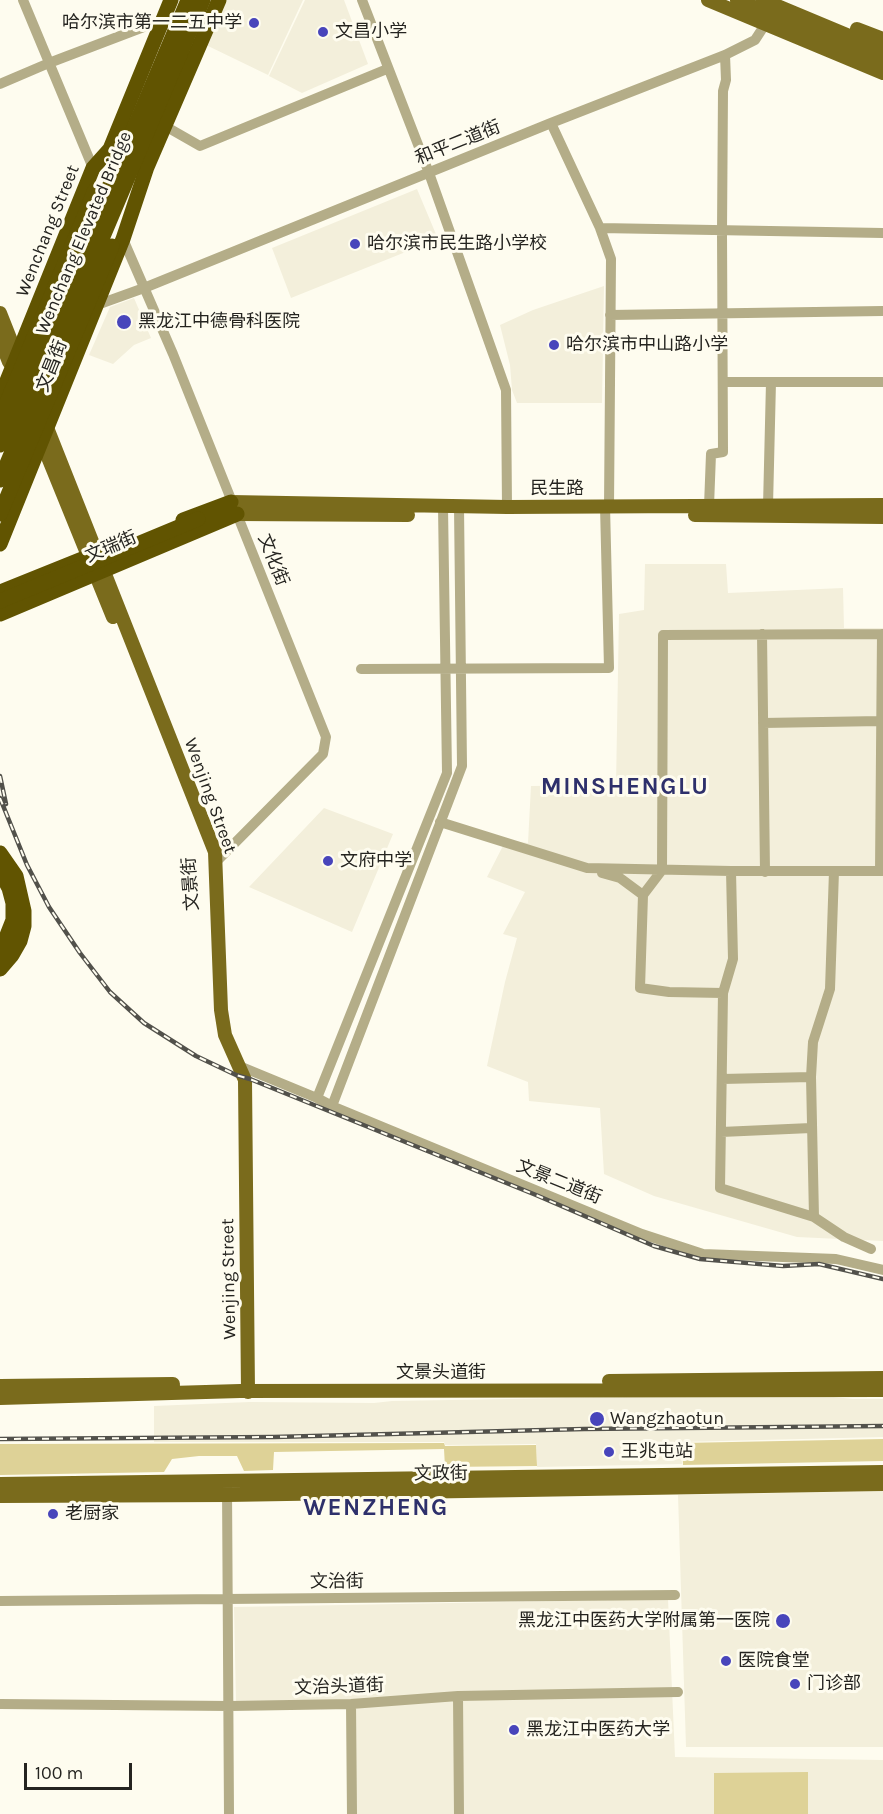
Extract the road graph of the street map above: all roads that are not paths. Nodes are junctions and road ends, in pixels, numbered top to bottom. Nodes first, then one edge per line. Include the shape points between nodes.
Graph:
1 (23, 0) edge
2 (171, 0) edge
3 (188, 0) edge
4 (203, 0) edge
5 (219, 0) edge
6 (362, 0) edge
7 (708, 0) edge
8 (737, 0) edge
9 (763, 0) edge
10 (782, 0) edge
11 (769, 19) junction
12 (162, 20) junction
13 (883, 39) edge
14 (883, 50) edge
15 (725, 56) junction
16 (883, 60) edge
17 (49, 63) junction
18 (387, 69) junction
19 (883, 73) edge
20 (0, 84) edge
21 (551, 123) junction
22 (165, 126) junction
23 (110, 149) junction
24 (93, 168) junction
25 (429, 173) junction
26 (600, 228) junction
27 (722, 231) junction
28 (883, 233) edge
29 (118, 242) junction
30 (144, 288) junction
31 (98, 304) junction
32 (883, 311) edge
33 (0, 313) edge
34 (610, 315) junction
35 (722, 315) junction
36 (28, 333) junction
37 (3, 341) edge
38 (14, 362) junction
39 (723, 382) junction
40 (771, 382) junction
41 (883, 382) edge
42 (0, 398) edge
43 (0, 418) edge
44 (45, 435) junction
45 (0, 445) edge
46 (0, 480) edge
47 (883, 505) edge
48 (709, 506) junction
49 (768, 506) junction
50 (507, 507) junction
51 (234, 508) junction
52 (606, 509) junction
53 (444, 511) junction
54 (459, 511) junction
55 (0, 514) edge
56 (883, 517) edge
57 (0, 544) edge
58 (93, 554) junction
59 (100, 572) junction
60 (0, 592) edge
61 (0, 601) edge
62 (0, 614) edge
63 (762, 634) junction
64 (882, 634) edge
65 (361, 669) dead end
66 (447, 669) junction
67 (460, 669) junction
68 (881, 722) junction
69 (763, 723) junction
70 (440, 822) junction
71 (0, 853) edge
72 (216, 862) junction
73 (587, 868) junction
74 (662, 870) junction
75 (834, 871) junction
76 (881, 871) edge
77 (0, 872) edge
78 (731, 872) junction
79 (765, 872) junction
80 (643, 895) junction
81 (0, 953) edge
82 (0, 969) edge
83 (723, 993) junction
84 (237, 1065) junction
85 (811, 1077) junction
86 (722, 1079) junction
87 (317, 1098) junction
88 (332, 1106) junction
89 (812, 1128) junction
90 (721, 1132) junction
91 (814, 1217) junction
92 (871, 1249) dead end
93 (883, 1270) edge
94 (883, 1378) edge
95 (0, 1386) edge
96 (244, 1388) junction
97 (883, 1390) edge
98 (0, 1398) edge
99 (883, 1472) edge
100 (0, 1484) edge
101 (883, 1484) edge
102 (227, 1488) junction
103 (0, 1496) edge
104 (675, 1595) dead end
105 (228, 1600) junction
106 (0, 1601) edge
107 (678, 1692) dead end
108 (458, 1696) junction
109 (0, 1704) edge
110 (351, 1704) junction
111 (230, 1706) junction
112 (229, 1814) edge
113 (352, 1814) edge
114 (459, 1814) edge

1 - 17 street
2 - 12 highway, Wenchang Street
3 - 45 highway, Wenchang Elevated Bridge, bridge
4 - 46 highway, Wenchang Elevated Bridge, bridge
5 - 22 highway
6 - 18 street
7 - 11 main road
8 - 11 main road
9 - 14 main road
10 - 13 main road
11 - 15 street, 和平二道街 via 755,40
11 - 16 main road
11 - 19 main road
12 - 17 street
12 - 23 highway, Wenchang Street
15 - 21 street, 和平二道街
15 - 27 street
17 - 20 street
17 - 24 street
18 - 22 street via 200,146
18 - 25 street
21 - 25 street, 和平二道街
21 - 26 street
22 - 29 highway
23 - 24 highway, Wenchang Street
23 - 43 highway, Wenchang Street, bridge
24 - 36 highway, Wenchang Street
25 - 30 street, 和平二道街
25 - 50 street via 506,390
26 - 27 street
26 - 34 street via 611,260
27 - 28 street
27 - 35 street
29 - 30 street, 文化街
29 - 31 highway, 文昌街
29 - 55 highway, bridge
30 - 31 street, 和平二道街
30 - 51 street, 文化街
31 - 36 street, 和平二道街
31 - 44 highway, 文昌街
32 - 35 street
33 - 37 main road
34 - 35 street
34 - 52 street
35 - 39 street
36 - 37 street, 和平二道街
36 - 38 highway, Wenchang Street
37 - 38 main road
38 - 42 highway, Wenchang Street
38 - 44 main road
39 - 40 street
39 - 48 street via 723,452 711,454
40 - 41 street
40 - 49 street
44 - 57 highway, 文昌街
44 - 58 main road
47 - 49 main road, 民生路
48 - 49 main road, 民生路
48 - 52 main road, 民生路
50 - 52 main road, 民生路
50 - 54 main road, 民生路
51 - 53 main road, 民生路
51 - 58 highway, 文瑞街
51 - 59 highway, 文瑞街
51 - 61 highway, bridge via 198,519
51 - 72 street, 文化街 via 326,743 323,754
52 - 54 main road, 民生路
52 - 56 main road, 民生路
52 - 67 street via 609,668
53 - 54 main road, 民生路
53 - 66 street
54 - 67 street
58 - 59 main road, 文景街
58 - 60 highway, 文瑞街
59 - 62 highway, 文瑞街
59 - 72 main road, Wenjing Street
59 - 96 main road, 文景街 via 209,857 214,1011 218,1035 238,1080
63 - 64 street
63 - 69 street
63 - 74 street via 663,635
64 - 68 street
65 - 66 street
66 - 67 street
66 - 87 street via 447,773
67 - 70 street via 462,766
68 - 69 street
68 - 76 street
69 - 79 street
70 - 73 street
70 - 88 street
71 - 82 highway via 16,876 24,926 20,941
72 - 84 main road, Wenjing Street via 221,1010 225,1035
73 - 74 street
73 - 80 street via 620,878
74 - 78 street
74 - 80 street
75 - 76 street
75 - 79 street
75 - 85 street via 830,988 813,1042
77 - 81 highway via 9,888 14,921
78 - 79 street
78 - 83 street via 733,959
80 - 83 street via 640,988 669,993
83 - 86 street
84 - 87 street, 文景二道街
84 - 96 main road, Wenjing Street via 245,1080
85 - 86 street
85 - 89 street
86 - 90 street
87 - 88 street, 文景二道街
88 - 93 street, 文景二道街 via 642,1234 703,1254 836,1259
89 - 90 street
89 - 91 street
90 - 91 street via 720,1188
91 - 92 street
94 - 96 main road, 文景头道街
95 - 96 main road, 文景头道街
96 - 97 main road, 文景头道街
96 - 98 main road, 文景头道街
99 - 102 main road, 文政街
100 - 102 main road, 文政街
101 - 102 main road, 文政街
102 - 103 main road, 文政街
102 - 105 street
104 - 105 street, 文治街
105 - 106 street, 文治街
105 - 111 street
107 - 108 street, 文治头道街
108 - 110 street, 文治头道街
108 - 114 street
109 - 111 street, 文治头道街
110 - 111 street, 文治头道街
110 - 113 street
111 - 112 street

